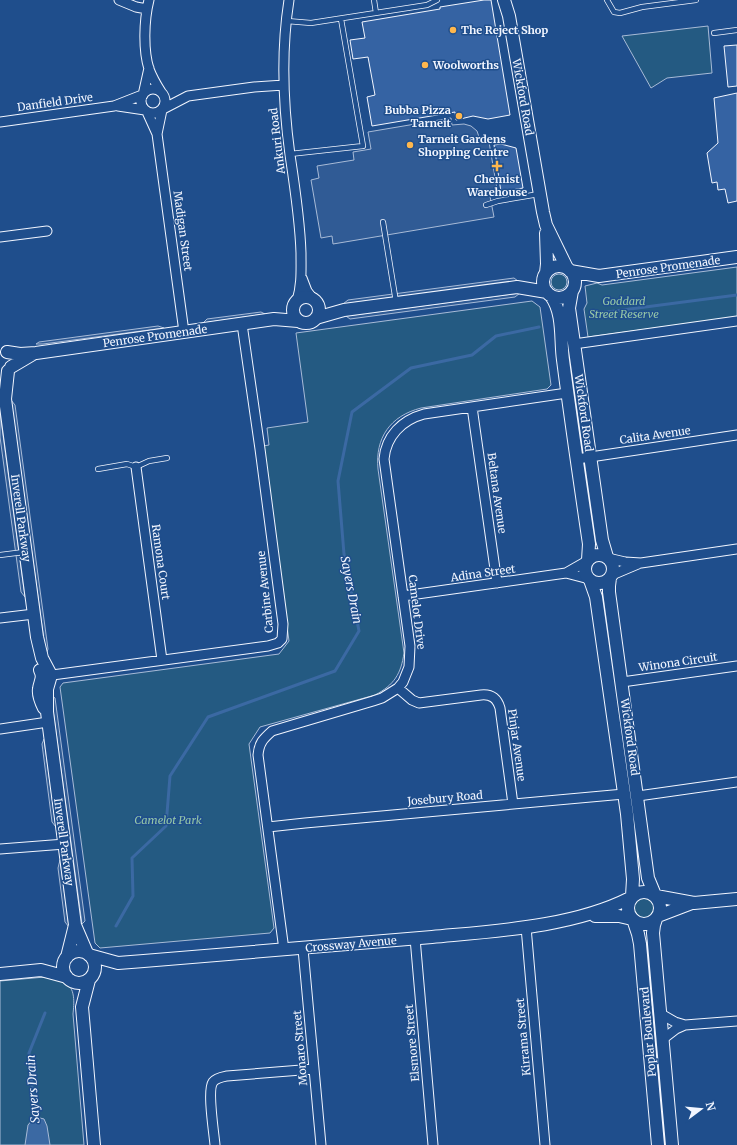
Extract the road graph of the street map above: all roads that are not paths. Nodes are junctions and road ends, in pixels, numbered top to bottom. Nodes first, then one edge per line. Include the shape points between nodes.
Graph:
1 (119, 0) edge
2 (289, 0) edge
3 (374, 0) edge
4 (437, 0) edge
5 (504, 0) edge
6 (509, 0) edge
7 (607, 0) edge
8 (696, 0) edge
9 (148, 4) edge
10 (376, 13) junction
11 (509, 16) junction
12 (341, 19) junction
13 (287, 21) junction
14 (737, 30) edge
15 (714, 33) dead end
16 (148, 68) junction
17 (284, 85) junction
18 (161, 92) junction
19 (142, 95) junction
20 (188, 96) junction
21 (114, 106) junction
22 (162, 109) junction
23 (146, 111) junction
24 (0, 122) edge
25 (157, 134) junction
26 (290, 154) junction
27 (539, 194) junction
28 (486, 205) dead end
29 (383, 222) dead end
30 (546, 225) junction
31 (47, 231) dead end
32 (0, 237) edge
33 (737, 257) edge
34 (568, 269) junction
35 (546, 273) junction
36 (599, 276) junction
37 (302, 278) junction
38 (517, 287) junction
39 (572, 291) junction
40 (549, 294) junction
41 (314, 300) junction
42 (296, 302) junction
43 (397, 304) junction
44 (344, 310) junction
45 (316, 318) junction
46 (274, 319) junction
47 (298, 321) junction
48 (737, 321) edge
49 (242, 324) junction
50 (184, 332) junction
51 (574, 344) junction
52 (3, 351) edge
53 (36, 353) junction
54 (6, 371) edge
55 (2, 393) edge
56 (567, 394) junction
57 (472, 407) junction
58 (737, 435) edge
59 (590, 456) junction
60 (166, 458) dead end
61 (577, 459) junction
62 (136, 467) junction
63 (98, 468) dead end
64 (737, 549) edge
65 (25, 552) junction
66 (0, 556) edge
67 (608, 557) junction
68 (587, 560) junction
69 (641, 563) junction
70 (566, 573) junction
71 (611, 576) junction
72 (590, 580) junction
73 (497, 583) junction
74 (403, 596) junction
75 (34, 614) junction
76 (0, 618) edge
77 (162, 660) junction
78 (737, 666) edge
79 (47, 676) junction
80 (622, 682) junction
81 (608, 684) junction
82 (398, 688) junction
83 (48, 717) junction
84 (0, 728) edge
85 (737, 782) edge
86 (624, 794) junction
87 (638, 796) junction
88 (513, 804) junction
89 (268, 827) junction
90 (64, 844) junction
91 (0, 849) edge
92 (655, 896) junction
93 (631, 897) junction
94 (737, 899) edge
95 (694, 903) junction
96 (583, 916) junction
97 (657, 917) junction
98 (632, 919) junction
99 (75, 925) junction
100 (526, 927) junction
101 (415, 938) junction
102 (303, 948) junction
103 (284, 950) junction
104 (88, 954) junction
105 (67, 958) junction
106 (118, 963) junction
107 (41, 970) junction
108 (0, 974) edge
109 (68, 977) junction
110 (89, 979) junction
111 (82, 1007) junction
112 (661, 1014) junction
113 (737, 1020) edge
114 (685, 1025) junction
115 (663, 1039) junction
116 (314, 1069) junction
117 (94, 1145) edge
118 (215, 1145) edge
119 (321, 1145) edge
120 (433, 1145) edge
121 (545, 1145) edge
122 (658, 1145) edge
123 (672, 1145) edge

1 - 9 street via 136,7
2 - 13 street, Ankuri Road
3 - 10 lane
4 - 10 lane via 427,5
5 - 11 street, Wickford Road
6 - 11 street, Wickford Road
7 - 8 lane via 614,12 620,13 642,7
9 - 16 street via 145,38
10 - 12 lane
11 - 27 street, Wickford Road
12 - 13 lane via 311,23
12 - 26 lane via 363,146
13 - 17 street, Ankuri Road
14 - 15 lane
16 - 18 street
16 - 19 street
17 - 20 street
17 - 26 street, Ankuri Road
18 - 19 street via 151,89
18 - 20 street
18 - 22 street via 165,101
19 - 21 street, Danfield Drive
19 - 23 street via 141,103
20 - 22 street
21 - 23 street, Danfield Drive
21 - 24 street, Danfield Drive
22 - 23 street via 154,113
22 - 25 street, Madigan Street
23 - 25 street, Madigan Street
25 - 50 street, Madigan Street
26 - 37 street, Ankuri Road via 300,229
27 - 28 lane
27 - 30 street, Wickford Road
29 - 43 lane
30 - 34 street, Wickford Road
30 - 35 street, Wickford Road
31 - 32 street
33 - 36 street, Penrose Promenade
34 - 35 street via 555,266
34 - 36 street, Penrose Promenade
34 - 39 street via 574,279
35 - 38 street
35 - 40 street via 543,282
36 - 39 street, Penrose Promenade
37 - 41 street, Ankuri Road
37 - 42 street, Ankuri Road
38 - 40 street
38 - 43 street
39 - 40 street via 563,297
39 - 51 street, Wickford Road via 570,308
40 - 56 street, Wickford Road via 560,316
41 - 42 street via 304,298
41 - 44 street
41 - 45 street via 319,309
42 - 46 street, Penrose Promenade
42 - 47 street via 293,312
43 - 44 street
44 - 45 street
45 - 47 street via 312,322
46 - 47 street, Penrose Promenade
46 - 49 street, Penrose Promenade
48 - 51 street
49 - 50 street, Penrose Promenade
49 - 77 street, Carbine Avenue via 283,635 278,643 268,646
50 - 53 street, Penrose Promenade
51 - 59 street, Wickford Road
52 - 53 street, Penrose Promenade
52 - 54 street via 10,354 12,360
53 - 54 street, Penrose Promenade
54 - 55 street, Inverell Parkway
55 - 65 street, Inverell Parkway
56 - 57 street, Camelot Drive
56 - 61 street, Wickford Road
57 - 73 street, Beltana Avenue
57 - 74 street, Camelot Drive via 413,417 397,428 389,439 384,459
58 - 59 street, Calita Avenue
59 - 61 street, Calita Avenue
59 - 67 street, Wickford Road via 602,540
60 - 62 lane via 149,461
61 - 68 street, Wickford Road via 589,544
62 - 63 lane via 128,464
62 - 77 street, Ramona Court
64 - 69 street
65 - 66 lane
65 - 75 street, Inverell Parkway
67 - 68 street via 595,555
67 - 69 street
67 - 71 street via 613,566
68 - 70 street, Adina Street
68 - 72 street via 585,570
69 - 71 street
70 - 72 street, Adina Street
70 - 73 street, Adina Street
71 - 72 street via 603,583
71 - 80 street, Wickford Road via 609,586
72 - 81 street, Wickford Road via 596,597
73 - 74 street, Adina Street
74 - 82 street, Camelot Drive via 410,662
75 - 76 street
75 - 79 street, Inverell Parkway
77 - 79 street, Carbine Avenue
78 - 80 street, Winona Circuit
79 - 83 street, Inverell Parkway
80 - 81 street
80 - 87 street, Wickford Road
81 - 86 street, Wickford Road
82 - 88 street, Pinjar Avenue via 419,703 481,695 489,695 496,699 500,708
82 - 89 street via 382,698 272,731 262,739 258,755
83 - 84 street
83 - 90 street, Inverell Parkway
85 - 87 street
86 - 88 street, Josebury Road
86 - 93 street, Wickford Road via 633,880
87 - 92 street, Wickford Road via 648,878
88 - 89 street, Josebury Road
89 - 103 street
90 - 91 street
90 - 99 street, Inverell Parkway
92 - 93 street via 642,891
92 - 95 street
92 - 97 street via 660,903
93 - 96 street, Crossway Avenue
93 - 98 street via 628,909
94 - 95 street
95 - 97 street
96 - 98 street, Crossway Avenue via 619,916
96 - 100 street, Crossway Avenue
97 - 98 street via 645,924
97 - 112 street, Poplar Boulevard via 653,933
98 - 122 street, Poplar Boulevard via 640,944
99 - 104 street, Inverell Parkway
99 - 105 street, Inverell Parkway
100 - 101 street, Crossway Avenue
100 - 121 street, Kirrama Street
101 - 102 street, Crossway Avenue
101 - 120 street, Elsmore Street
102 - 103 street, Crossway Avenue
102 - 116 street, Monaro Street
103 - 106 street, Crossway Avenue
104 - 105 street via 77,952
104 - 106 street, Crossway Avenue
104 - 110 street via 93,959 95,969
105 - 107 street
105 - 109 street via 64,968
106 - 110 street, Crossway Avenue
107 - 108 street
107 - 109 street
109 - 110 street via 76,982 85,982
109 - 111 street
110 - 111 street
111 - 117 street
112 - 114 street
112 - 115 street, Poplar Boulevard
113 - 114 street
114 - 115 street
115 - 123 street, Poplar Boulevard
116 - 118 street via 227,1076 215,1080 210,1088
116 - 119 street, Monaro Street

